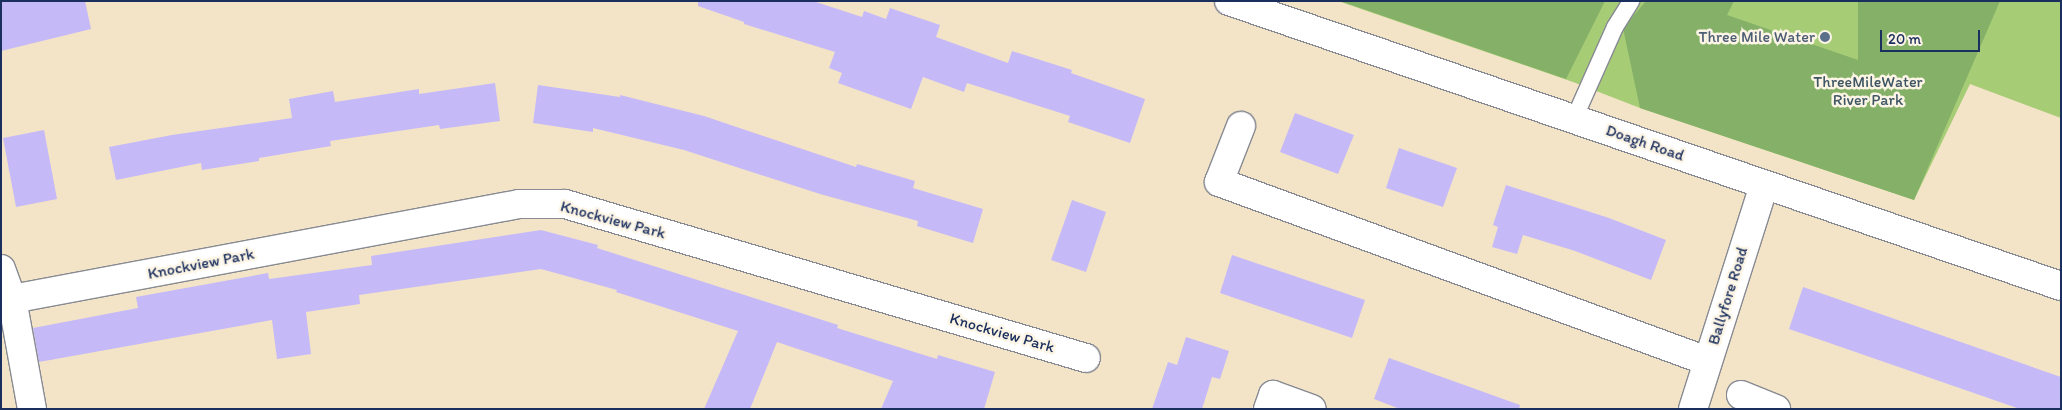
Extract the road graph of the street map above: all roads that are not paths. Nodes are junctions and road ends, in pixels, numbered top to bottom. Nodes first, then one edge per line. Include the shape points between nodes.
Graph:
1 (1229, 1) edge
2 (1631, 1) edge
3 (1574, 119) junction
4 (1241, 126) dead end
5 (1764, 185) junction
6 (1, 269) edge
7 (2061, 286) edge
8 (12, 299) junction
9 (1086, 358) dead end
10 (1707, 361) junction
11 (1740, 396) dead end
12 (32, 409) edge
13 (1268, 409) edge
14 (1312, 409) edge
15 (1693, 409) edge
16 (1776, 409) edge

1 - 3 street, Doagh Road
2 - 3 lane via 1615,27
3 - 5 street, Doagh Road
4 - 10 street via 1220,182
5 - 7 street, Doagh Road
5 - 10 street, Ballyfore Road
6 - 8 street
8 - 9 street, Knockview Park via 519,204 565,204
8 - 12 street
10 - 15 street, Ballyfore Road
11 - 16 street
13 - 14 street via 1273,395

